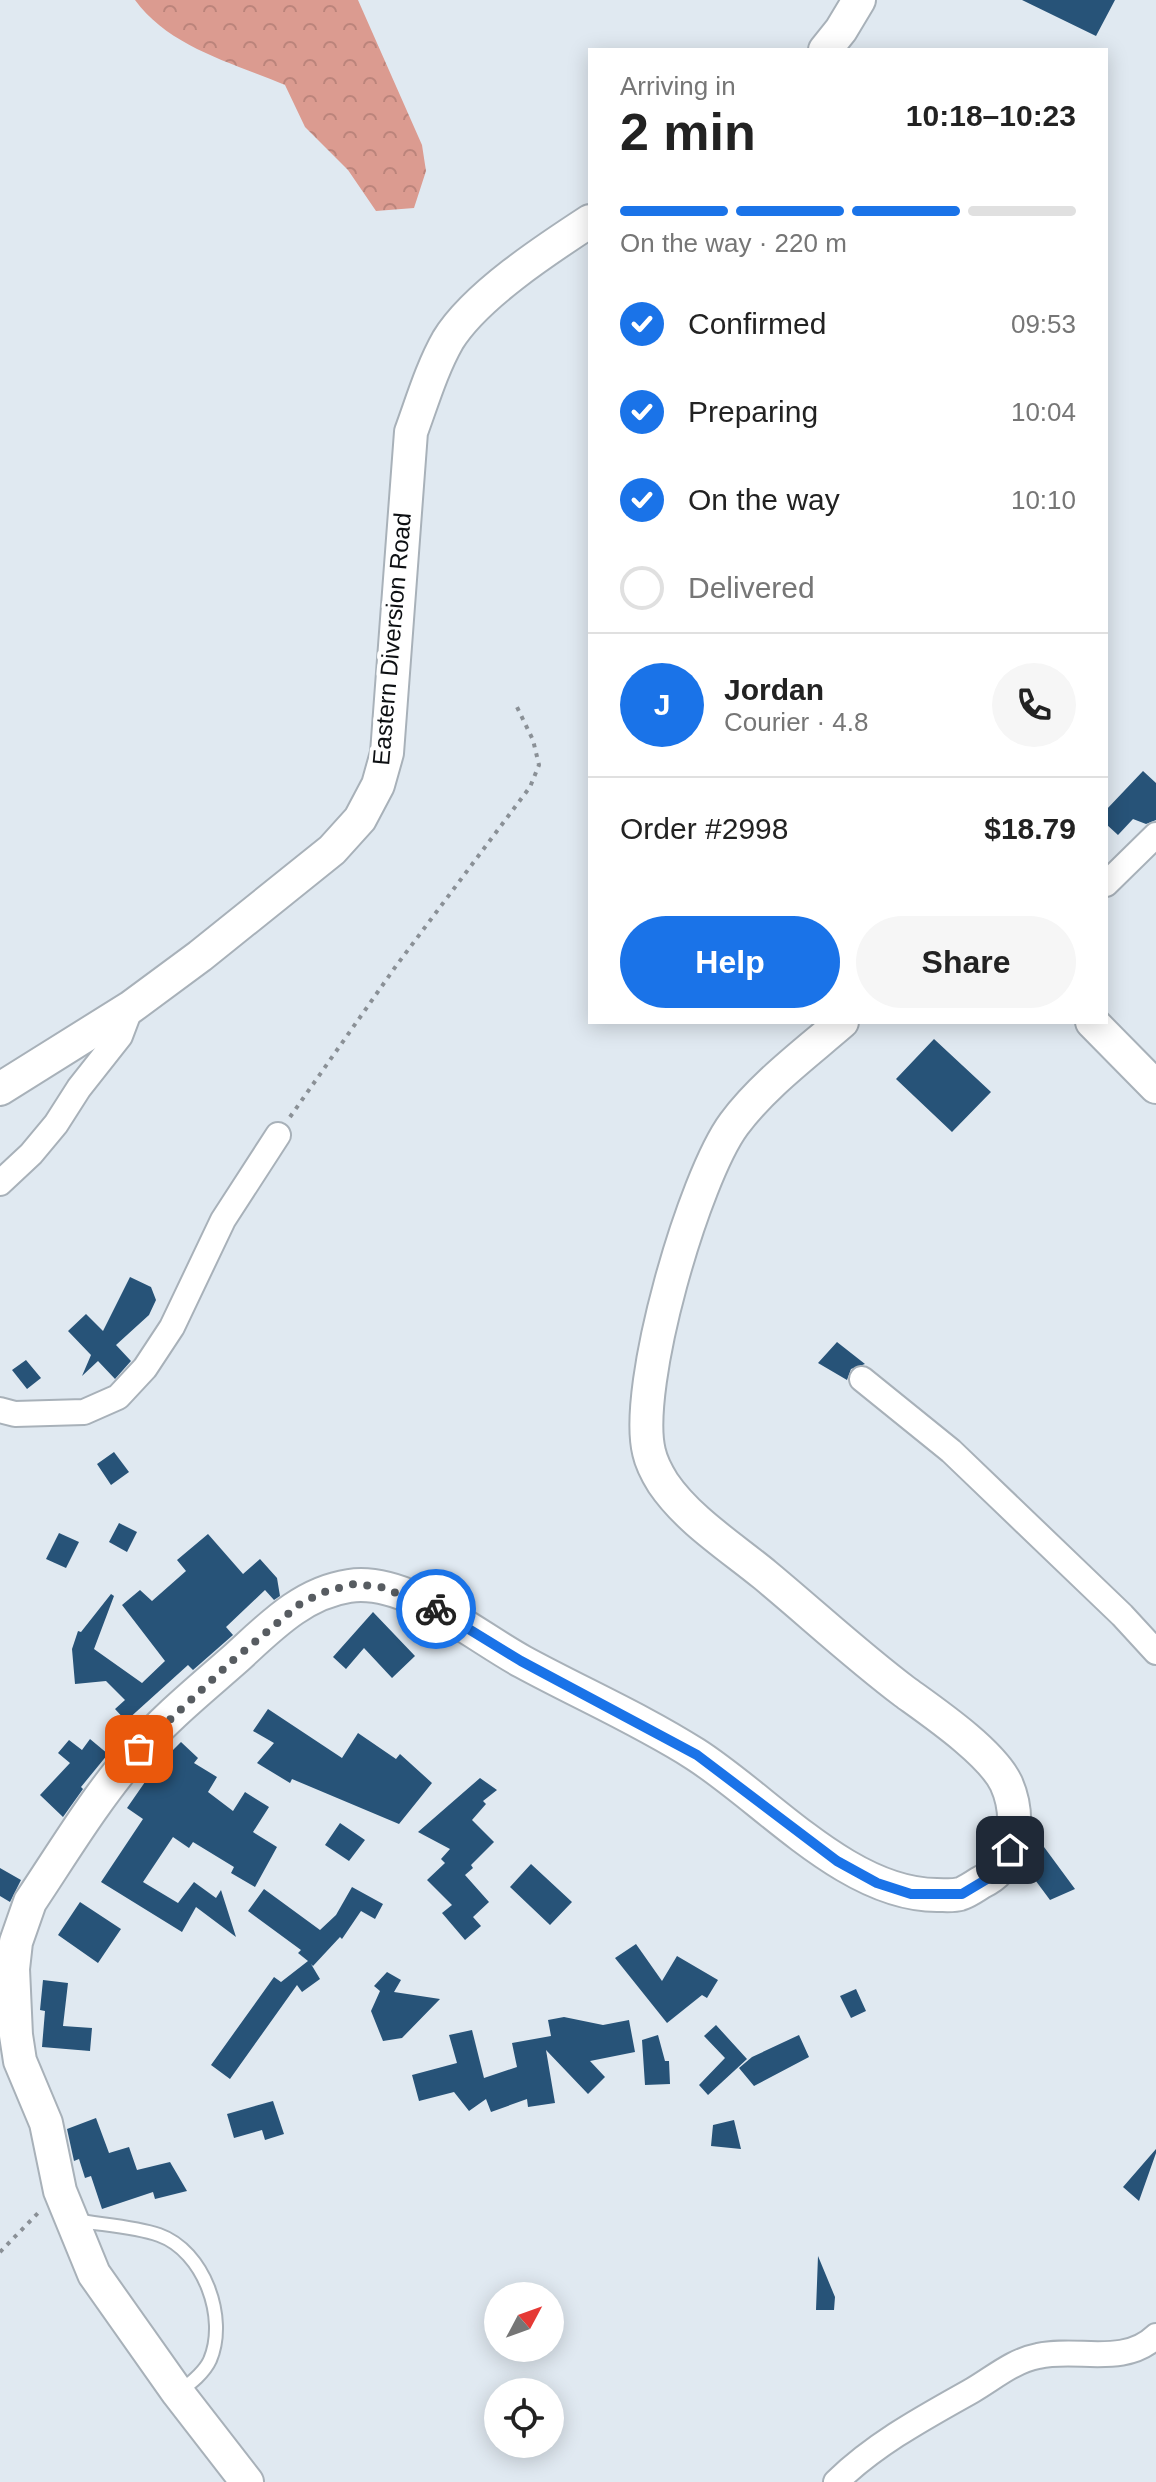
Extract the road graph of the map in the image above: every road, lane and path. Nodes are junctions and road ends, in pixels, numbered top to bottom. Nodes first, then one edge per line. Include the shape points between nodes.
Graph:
1 (859, 0) edge
2 (827, 48) edge
3 (588, 222) edge
4 (515, 703) dead end
5 (1156, 835) edge
6 (1108, 882) edge
7 (131, 1007) junction
8 (840, 1024) edge
9 (1094, 1024) edge
10 (1156, 1087) edge
11 (0, 1089) edge
12 (278, 1135) joint
13 (0, 1183) edge
14 (862, 1379) dead end
15 (0, 1410) edge
16 (1156, 1652) edge
17 (10, 2066) edge
18 (66, 2205) junction
19 (0, 2252) edge
20 (1156, 2336) edge
21 (178, 2393) junction
22 (247, 2482) edge
23 (836, 2482) edge

1 - 2 main road
3 - 7 main road, Eastern Diversion Road via 477,307 449,339 429,383 411,432 387,753 360,819 299,878
4 - 12 path via 539,765 530,787
5 - 6 street
7 - 11 main road, Eastern Diversion Road
7 - 13 street via 120,1036 56,1124
8 - 17 main road via 763,1092 715,1154 664,1311 649,1387 649,1452 662,1482 692,1515 949,1725 1004,1779 1014,1825 1010,1850 997,1873 962,1894 911,1894 877,1883 837,1861 697,1755 657,1732 521,1661 438,1610 381,1587 354,1584 301,1603 277,1621 163,1724 93,1807 21,1923 13,1969 16,2035
9 - 10 main road
12 - 15 street via 223,1220 172,1327 118,1397 84,1412
14 - 16 street via 962,1461
17 - 18 main road via 46,2123
18 - 19 path
18 - 21 main road via 94,2274
18 - 21 lane via 160,2236 186,2251 206,2281 217,2325 210,2361
20 - 23 street via 1128,2351 1038,2356 1010,2365 912,2423
21 - 22 main road

